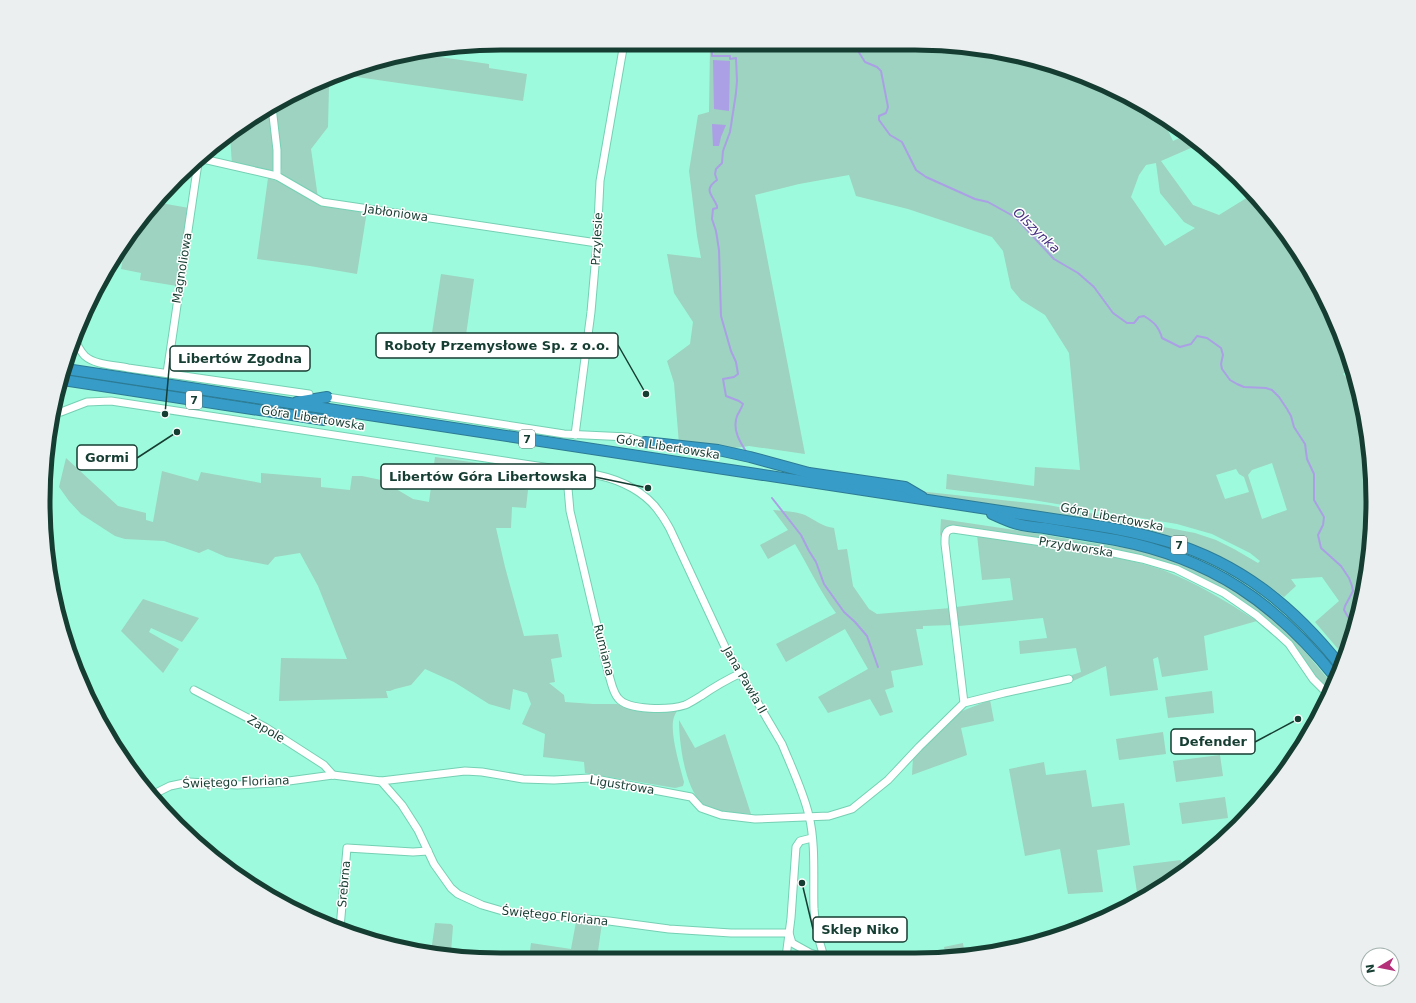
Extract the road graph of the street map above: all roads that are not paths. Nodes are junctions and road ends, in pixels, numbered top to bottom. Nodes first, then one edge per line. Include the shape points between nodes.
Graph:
1 (623, 50) edge
2 (273, 112) edge
3 (207, 160) edge
4 (197, 168) edge
5 (277, 176) junction
6 (597, 243) junction
7 (78, 346) edge
8 (70, 370) edge
9 (167, 373) junction
10 (66, 381) edge
11 (309, 394) dead end
12 (327, 397) joint
13 (287, 403) junction
14 (59, 412) edge
15 (353, 413) junction
16 (575, 435) junction
17 (645, 442) joint
18 (568, 470) junction
19 (929, 500) junction
20 (979, 508) junction
21 (1337, 661) edge
22 (741, 673) junction
23 (1332, 673) edge
24 (1069, 679) dead end
25 (194, 690) dead end
26 (1324, 690) edge
27 (964, 703) junction
28 (333, 776) junction
29 (381, 781) junction
30 (157, 793) edge
31 (809, 816) junction
32 (812, 838) junction
33 (428, 851) junction
34 (340, 923) edge
35 (789, 933) junction
36 (786, 953) edge
37 (810, 953) edge
38 (822, 953) edge

1 - 6 street, Przylesie via 600,181
2 - 5 street
3 - 5 street, Jabłoniowa
4 - 9 street, Magnoliowa
5 - 6 street, Jabłoniowa via 322,202
6 - 16 street, Przylesie
7 - 9 street, Góra Libertowska via 84,356 92,360
8 - 13 highway, Góra Libertowska / 7
9 - 11 street, Góra Libertowska
10 - 15 highway, Góra Libertowska / 7 via 324,420
12 - 13 highway
12 - 16 street, Góra Libertowska
13 - 15 highway, Góra Libertowska / 7
14 - 18 street, Góra Libertowska via 87,402 111,401
15 - 19 highway, Góra Libertowska / 7
16 - 17 street, Góra Libertowska via 628,437
17 - 19 highway, 7 via 718,450 809,473 905,487
18 - 22 street, Jana Pawła II via 619,481 642,494 659,511 670,529 712,621
18 - 22 street, Rumiana via 570,511 608,672 618,698 636,708 685,705
19 - 20 highway, Góra Libertowska / 7
20 - 21 highway, Góra Libertowska / 7 via 1128,531 1203,554 1240,574 1278,601 1308,628
20 - 23 highway, Góra Libertowska / 7 via 1015,524 1150,548 1207,569 1273,611 1306,642
22 - 31 street, Jana Pawła II via 782,744
24 - 27 street
25 - 28 street, Zapole via 265,727 324,766
26 - 27 street, Przydworska via 1278,632 1224,593 1176,569 1104,551 954,529 946,533 945,544
27 - 31 street via 888,780 852,809 829,816
28 - 29 street, Świętego Floriana
28 - 30 street, Świętego Floriana via 237,785 189,782 170,786
29 - 31 street, Ligustrowa via 465,771 523,779 590,778 691,797 701,808 721,815 755,819
29 - 33 street, Świętego Floriana via 402,805
31 - 32 street, Jana Pawła II
32 - 35 street via 800,841 796,847
32 - 38 street, Jana Pawła II via 814,911
33 - 34 street, Srebrna via 347,848
33 - 35 street, Świętego Floriana via 441,876 458,894 506,912 669,929
35 - 36 street
35 - 37 street via 792,943

